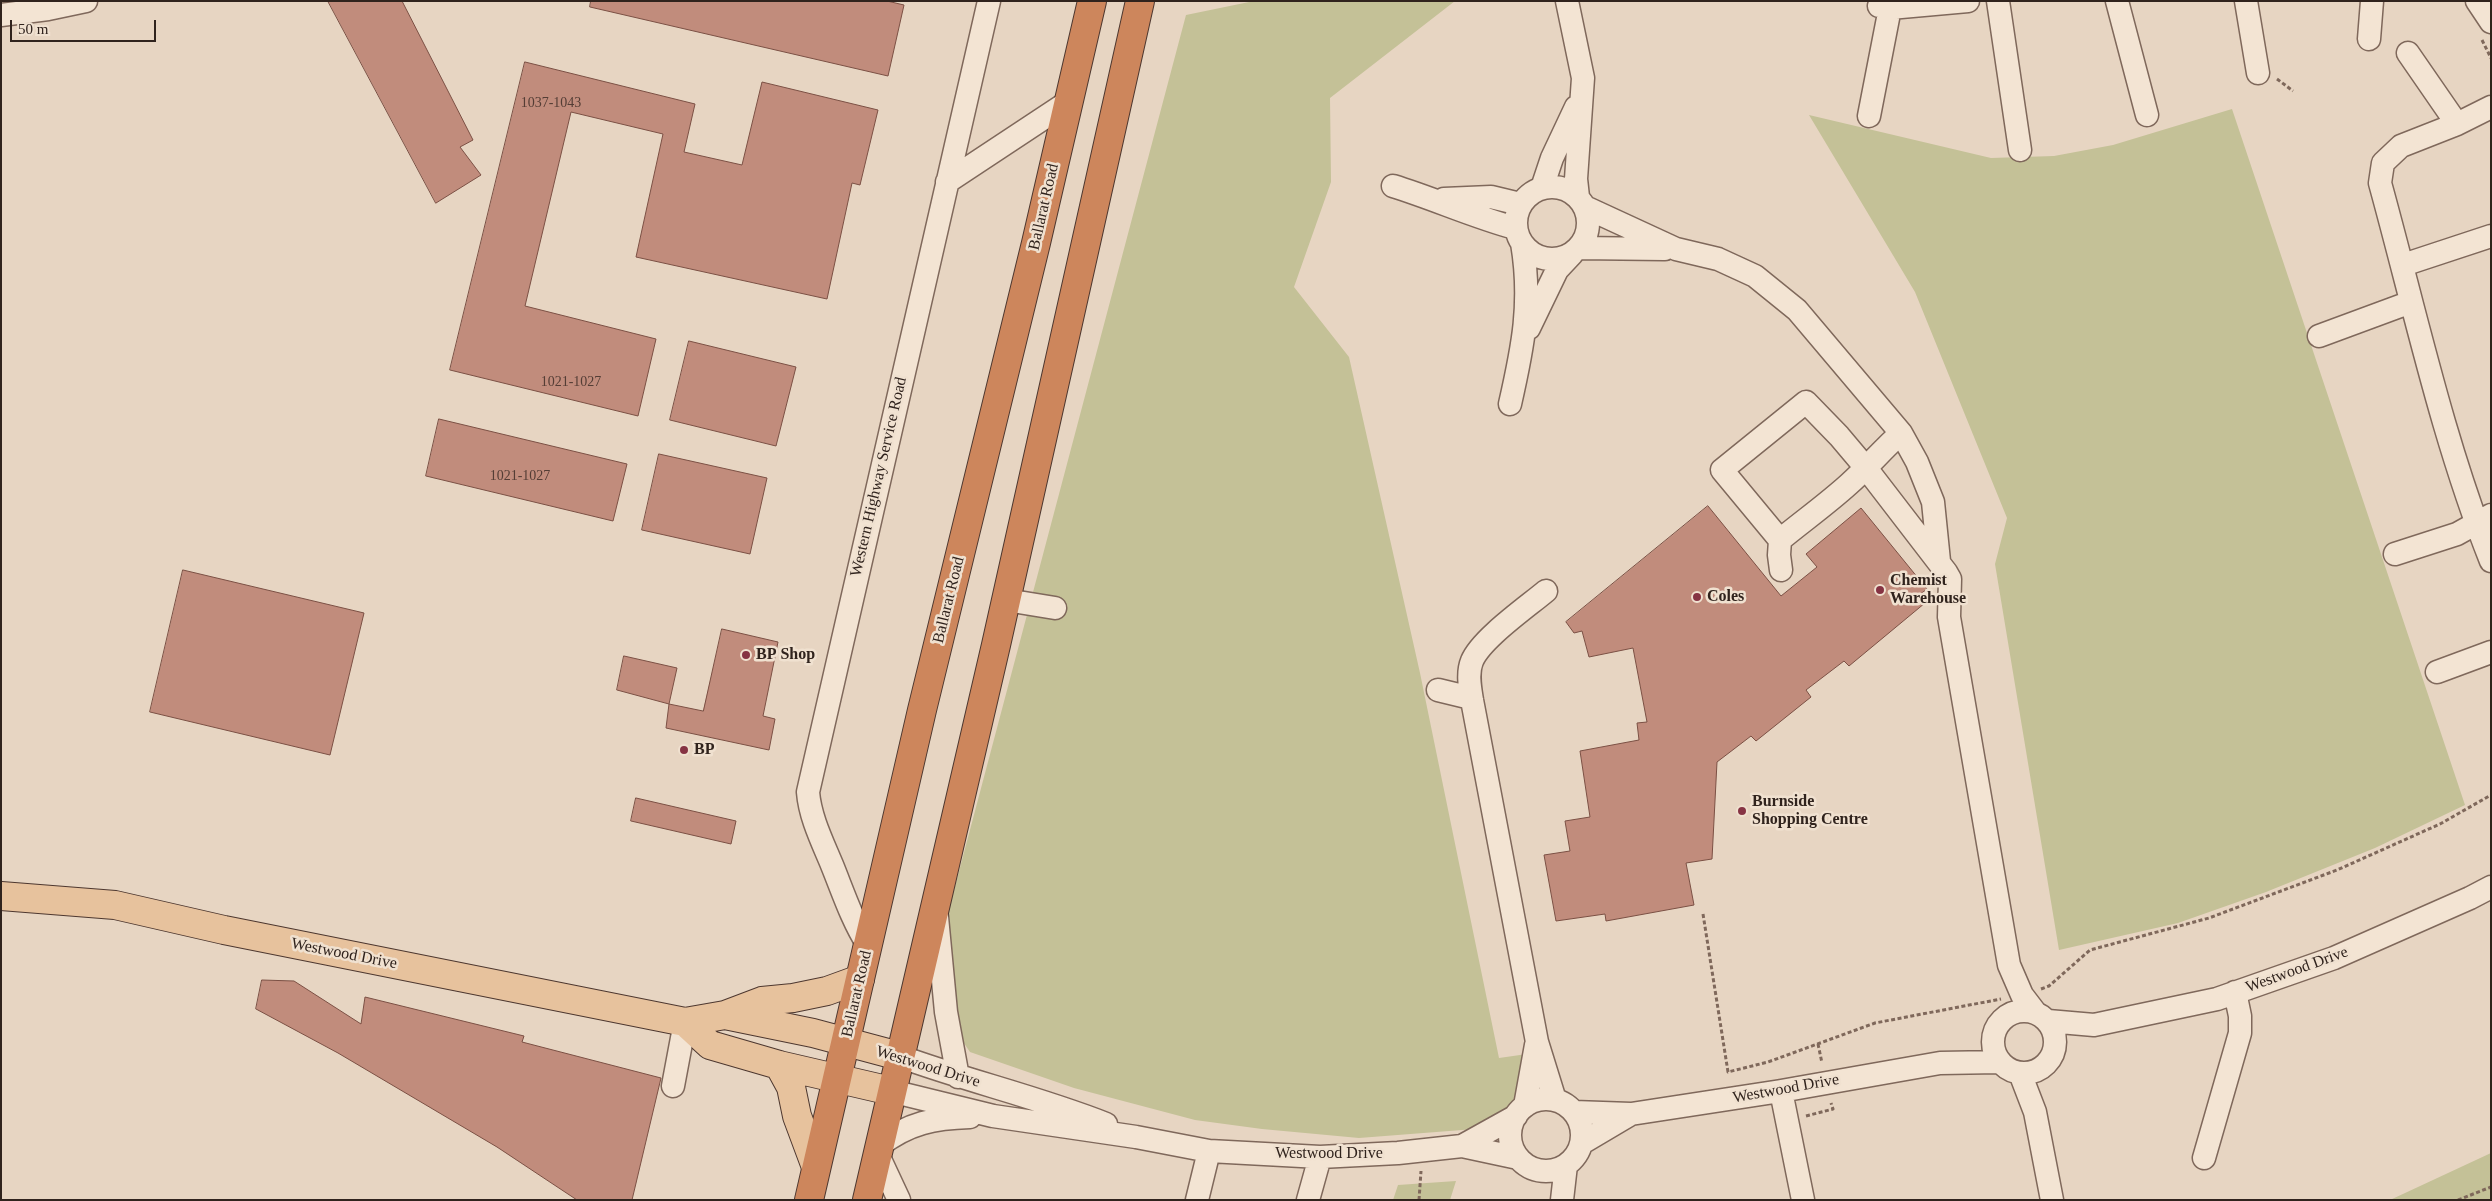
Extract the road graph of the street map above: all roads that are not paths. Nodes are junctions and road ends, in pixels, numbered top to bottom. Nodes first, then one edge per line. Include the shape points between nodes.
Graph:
1 (86, 1) edge
2 (1140, 1) edge
3 (1567, 1) edge
4 (1968, 1) edge
5 (1998, 1) edge
6 (2117, 1) edge
7 (2246, 1) edge
8 (2372, 1) edge
9 (2477, 1) edge
10 (986, 2) edge
11 (1086, 7) edge
12 (1, 15) edge
13 (2491, 22) edge
14 (2369, 39) dead end
15 (2408, 53) dead end
16 (2258, 73) dead end
17 (1583, 92) junction
18 (1068, 102) junction
19 (2491, 107) edge
20 (2147, 115) dead end
21 (1869, 116) dead end
22 (2457, 124) junction
23 (2020, 150) dead end
24 (947, 182) junction
25 (1393, 186) dead end
26 (1542, 188) junction
27 (1436, 199) junction
28 (1581, 202) junction
29 (1520, 204) junction
30 (1518, 235) junction
31 (2491, 236) edge
32 (1676, 249) junction
33 (1575, 251) junction
34 (2403, 265) junction
35 (2410, 302) junction
36 (2320, 336) dead end
37 (1525, 339) junction
38 (1510, 404) dead end
39 (1901, 432) junction
40 (1866, 468) junction
41 (2483, 519) edge
42 (1780, 540) junction
43 (2395, 554) dead end
44 (1939, 561) junction
45 (2491, 561) edge
46 (1781, 570) dead end
47 (1546, 591) dead end
48 (1006, 600) junction
49 (1055, 608) dead end
50 (2491, 652) edge
51 (2437, 672) dead end
52 (1438, 690) dead end
53 (1471, 698) junction
54 (2491, 886) edge
55 (1, 896) edge
56 (935, 904) junction
57 (868, 945) junction
58 (860, 979) junction
59 (2235, 992) junction
60 (2027, 1006) junction
61 (725, 1015) junction
62 (685, 1022) junction
63 (2094, 1025) junction
64 (1996, 1029) junction
65 (1537, 1042) junction
66 (846, 1043) junction
67 (2054, 1052) junction
68 (899, 1056) junction
69 (1999, 1062) junction
70 (1940, 1063) junction
71 (779, 1065) junction
72 (2030, 1071) junction
73 (958, 1077) junction
74 (836, 1079) junction
75 (673, 1086) dead end
76 (891, 1091) junction
77 (1781, 1091) junction
78 (1565, 1106) junction
79 (1520, 1111) junction
80 (1631, 1114) junction
81 (993, 1116) junction
82 (1136, 1137) junction
83 (1582, 1143) junction
84 (1462, 1146) junction
85 (879, 1150) junction
86 (1209, 1151) junction
87 (1320, 1157) junction
88 (1518, 1158) junction
89 (2204, 1158) dead end
90 (1566, 1165) junction
91 (816, 1167) junction
92 (1543, 1171) junction
93 (809, 1200) edge
94 (867, 1200) edge
95 (899, 1200) edge
96 (1197, 1200) edge
97 (1308, 1200) edge
98 (1561, 1200) edge
99 (1803, 1200) edge
100 (2052, 1200) edge

1 - 12 street
2 - 48 highway
3 - 17 street via 1581,63
4 - 21 street via 1884,7
5 - 23 street
6 - 20 street
7 - 16 street
8 - 14 street
9 - 13 street
10 - 24 street, Western Highway Service Road
11 - 18 highway, Ballarat Road
15 - 22 street
17 - 26 street via 1552,158
17 - 28 street via 1576,179
18 - 24 street
18 - 57 highway, Ballarat Road
19 - 22 street
22 - 34 street via 2401,146 2383,163 2380,183
24 - 57 street, Western Highway Service Road via 808,792 809,806 819,834 856,927
25 - 27 street
26 - 28 street via 1561,187
26 - 29 street via 1533,191
27 - 29 street via 1491,197
27 - 30 street
28 - 32 street
28 - 33 street via 1588,229
29 - 30 street via 1516,216
30 - 33 street via 1529,251 1546,259 1556,259
30 - 37 street via 1527,283
31 - 34 street
32 - 33 street
32 - 39 street via 1718,259 1755,276 1778,293 1797,310
33 - 37 street via 1548,286
34 - 35 street
35 - 36 street
35 - 41 street via 2440,415
37 - 38 street
39 - 40 street
39 - 44 street via 1918,462 1933,502
40 - 42 street
40 - 42 street via 1802,398 1722,470
40 - 44 street
41 - 43 street via 2457,534
41 - 45 street
42 - 46 street
44 - 60 street via 1950,579 1949,617 2009,965
47 - 53 street via 1477,652 1470,675
48 - 49 street
48 - 56 highway
50 - 51 street
52 - 53 street
53 - 65 street
54 - 59 street, Westwood Drive via 2334,958
55 - 62 main road, Westwood Drive via 116,905 233,932
56 - 68 highway
56 - 73 street via 946,1012
57 - 58 highway, Ballarat Road
58 - 61 main road via 827,991 762,1001
58 - 66 highway, Ballarat Road
59 - 63 street, Westwood Drive via 2218,999
59 - 89 street via 2240,1033
60 - 63 street, Westwood Drive
60 - 64 street
60 - 64 street, Westwood Drive via 2007,1014
60 - 67 street via 2053,1030
61 - 62 main road, Westwood Drive
61 - 66 main road, Westwood Drive
62 - 71 main road, Westwood Drive via 710,1044
62 - 75 street
63 - 67 street, Westwood Drive
64 - 69 street via 1994,1052
64 - 70 street, Westwood Drive
65 - 78 street
65 - 79 street
66 - 68 main road, Westwood Drive
66 - 74 highway, Ballarat Road
67 - 72 street via 2048,1062
68 - 73 street, Westwood Drive
68 - 76 highway
69 - 70 street, Westwood Drive
69 - 72 street via 2010,1070
70 - 77 street, Westwood Drive
71 - 74 main road, Westwood Drive
71 - 91 main road via 791,1087 797,1116
72 - 100 street
73 - 82 street, Westwood Drive via 1064,1107
74 - 76 main road, Westwood Drive
74 - 91 highway, Ballarat Road
76 - 81 street, Westwood Drive
76 - 85 highway
77 - 80 street, Westwood Drive
77 - 99 street
78 - 79 street via 1536,1101
78 - 80 street, Westwood Drive
78 - 83 street via 1580,1123
79 - 84 street, Westwood Drive
79 - 88 street via 1510,1135
80 - 83 street, Westwood Drive
81 - 82 street, Westwood Drive
81 - 85 street via 953,1118 909,1126
82 - 86 street, Westwood Drive
83 - 90 street
84 - 87 street, Westwood Drive
84 - 88 street, Westwood Drive
85 - 94 highway
85 - 95 street
86 - 87 street, Westwood Drive
86 - 96 street
87 - 97 street
88 - 92 street via 1531,1168
90 - 92 street
90 - 98 street
91 - 93 highway, Ballarat Road
92 - 98 street

